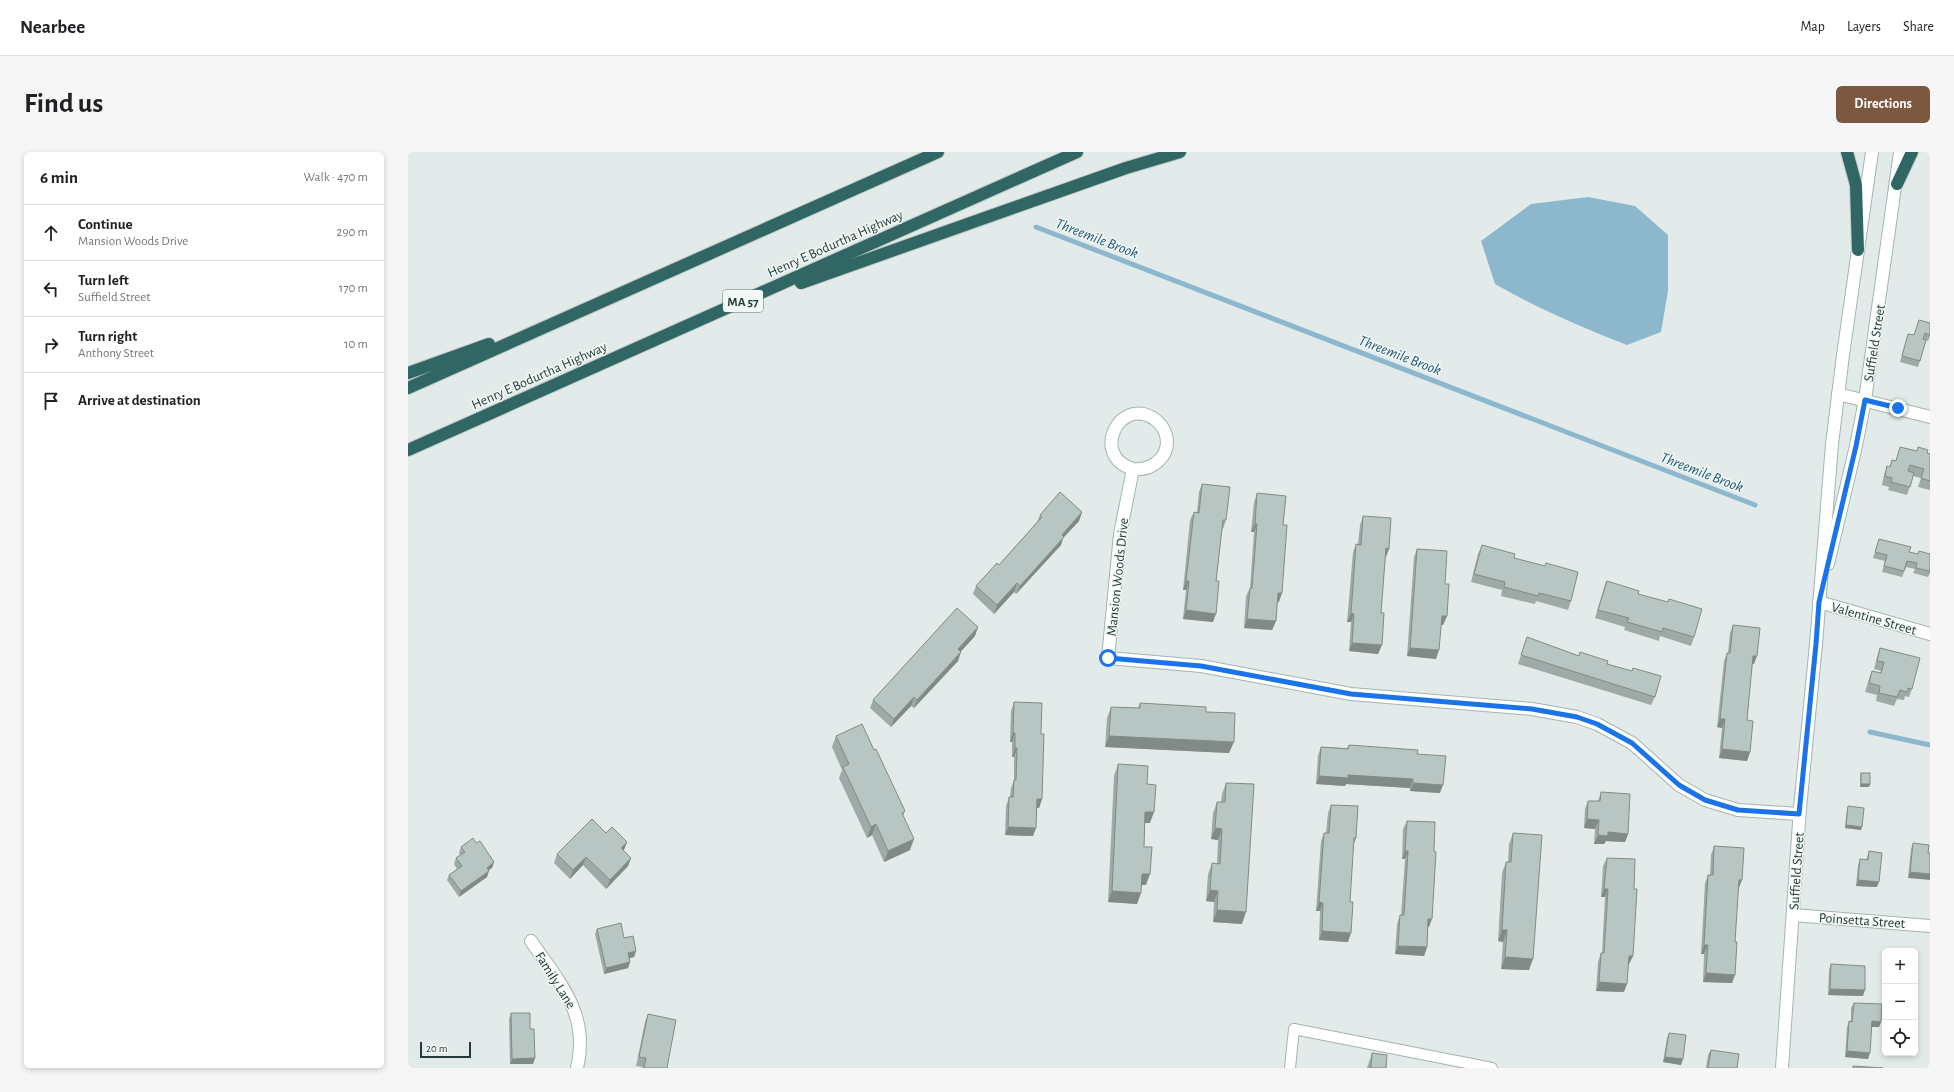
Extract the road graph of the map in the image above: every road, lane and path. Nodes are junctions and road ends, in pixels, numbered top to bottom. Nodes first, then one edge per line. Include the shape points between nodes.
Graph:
1 (932, 152) edge
2 (938, 152) edge
3 (1077, 152) edge
4 (1180, 152) edge
5 (1847, 152) edge
6 (1872, 152) edge
7 (1900, 152) edge
8 (1912, 152) edge
9 (900, 169) junction
10 (1897, 184) junction
11 (1858, 250) junction
12 (586, 308) junction
13 (714, 314) junction
14 (408, 373) edge
15 (408, 388) edge
16 (1838, 394) junction
17 (1865, 400) junction
18 (1930, 417) edge
19 (408, 450) edge
20 (1134, 469) junction
21 (1819, 602) junction
22 (1930, 634) edge
23 (1799, 814) junction
24 (1793, 915) junction
25 (1930, 926) edge
26 (531, 941) dead end
27 (577, 1068) edge
28 (1290, 1068) edge
29 (1492, 1068) edge
30 (1782, 1068) edge

1 - 9 highway
2 - 9 highway
3 - 13 highway, Henry E Bodurtha Highway / MA 57
4 - 13 highway via 1126,168
5 - 11 highway via 1856,185
6 - 11 street, Suffield Street
7 - 10 street, Suffield Street
8 - 10 highway
9 - 12 highway
10 - 17 street, Suffield Street
11 - 16 street, Suffield Street
12 - 14 highway
12 - 15 highway
13 - 19 highway, Henry E Bodurtha Highway / MA 57
16 - 17 street
16 - 21 street, Suffield Street
17 - 18 street
17 - 21 street, Suffield Street
20 - 20 street via 1118,460 1111,438 1123,419 1145,415 1156,420 1163,428 1167,445 1163,456 1155,464 1145,469
20 - 23 street, Mansion Woods Drive via 1120,534 1108,658 1201,666 1351,694 1532,709 1577,717 1597,724 1632,743 1679,785 1705,800 1738,810
21 - 22 street, Valentine Street
21 - 23 street, Suffield Street
23 - 24 street, Suffield Street
24 - 25 street, Poinsetta Street
24 - 30 street, Suffield Street
26 - 27 street, Family Lane via 569,997 578,1017 581,1038
28 - 29 lane via 1294,1029

